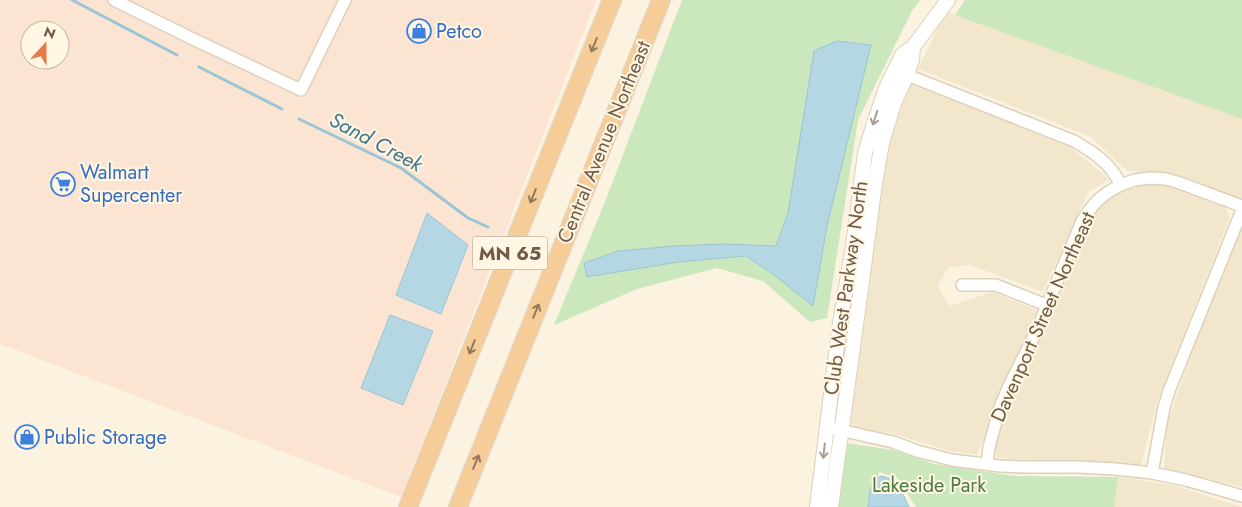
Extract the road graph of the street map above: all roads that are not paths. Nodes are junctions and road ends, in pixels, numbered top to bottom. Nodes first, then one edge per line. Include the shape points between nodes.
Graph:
1 (114, 0) edge
2 (345, 0) edge
3 (612, 0) edge
4 (661, 0) edge
5 (948, 0) edge
6 (900, 74) junction
7 (1121, 185) junction
8 (1242, 208) edge
9 (962, 285) dead end
10 (1046, 305) junction
11 (826, 427) junction
12 (842, 430) junction
13 (987, 464) junction
14 (1152, 473) junction
15 (1242, 496) edge
16 (408, 507) edge
17 (458, 507) edge
18 (817, 507) edge
19 (831, 507) edge

1 - 2 street via 302,90
3 -> 16 highway, MN 65
17 -> 4 highway, Central Avenue Northeast / MN 65
5 - 6 street via 913,47 912,60
6 - 7 street via 1074,142 1106,163
6 -> 11 street, Club West Parkway North via 886,88 865,153
6 - 12 street via 875,183
7 - 8 street, Davenport Street Northeast via 1134,180 1166,179
7 - 10 street, Davenport Street Northeast via 1098,198 1090,208
8 - 14 street via 1169,391
9 - 10 street via 996,285
10 - 13 street, Davenport Street Northeast via 1000,408
11 - 12 street
11 -> 18 street, Club West Parkway North
12 - 13 street via 952,460
12 - 19 street
13 - 14 street
14 - 15 street

